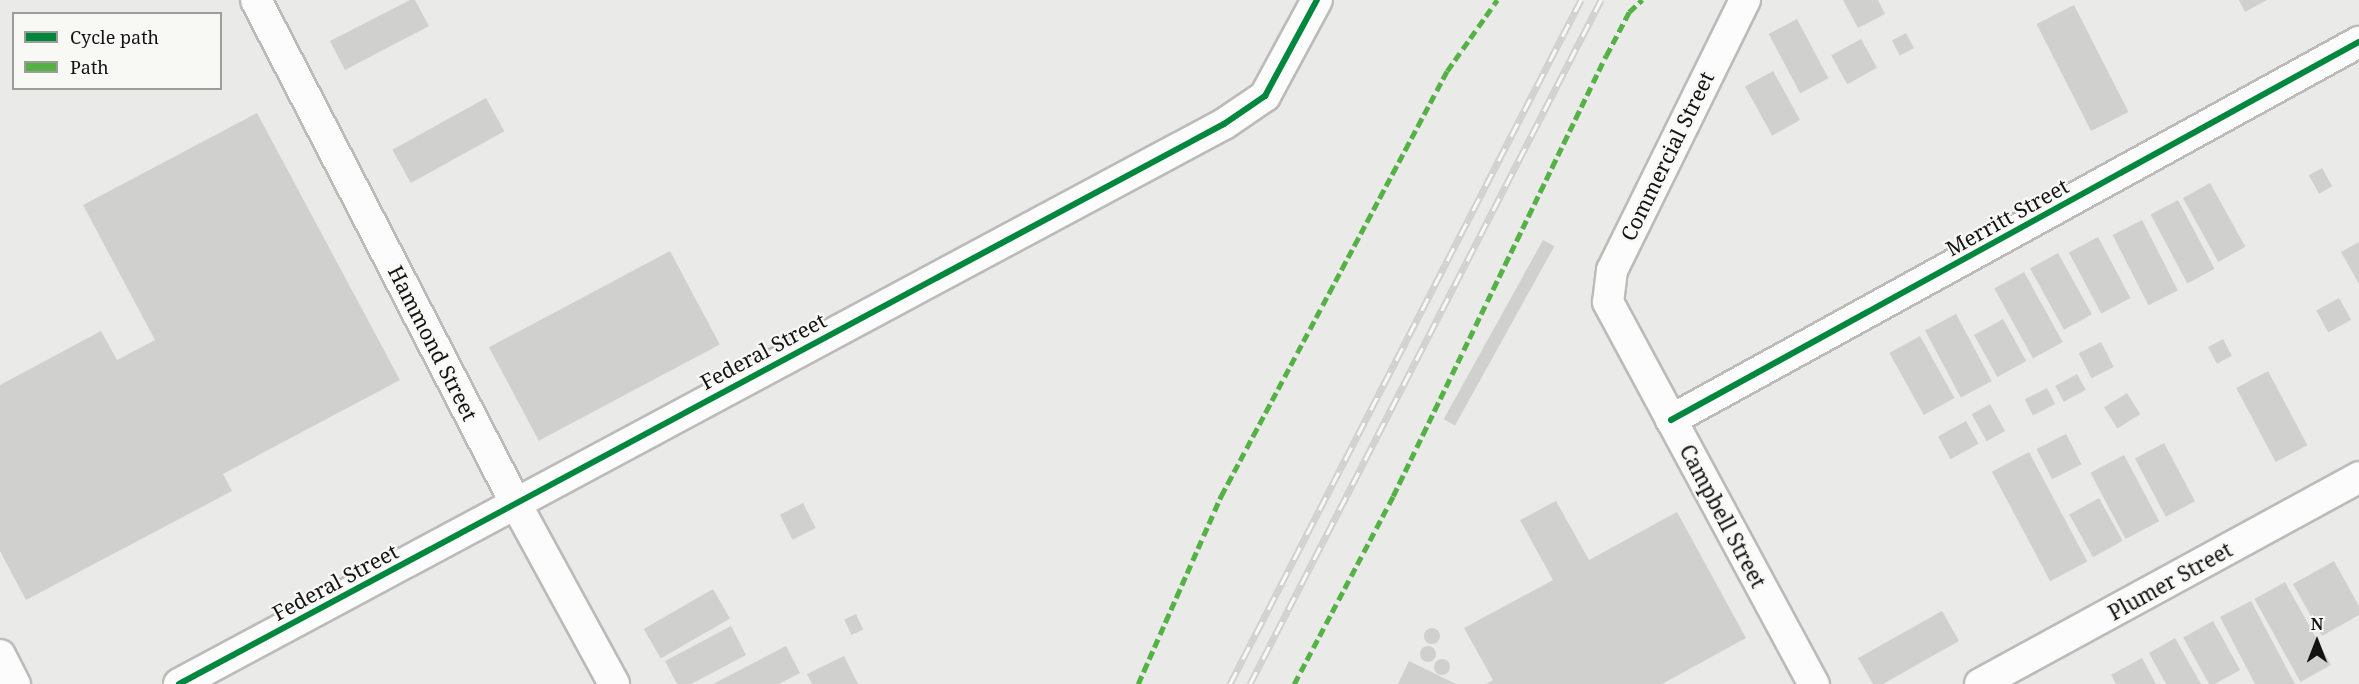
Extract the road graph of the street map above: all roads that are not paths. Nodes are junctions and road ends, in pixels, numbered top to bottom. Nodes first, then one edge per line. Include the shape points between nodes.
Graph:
1 (256, 0) edge
2 (1317, 0) edge
3 (1745, 0) edge
4 (2359, 42) edge
5 (1613, 316) joint
6 (1671, 420) junction
7 (2359, 477) edge
8 (516, 504) junction
9 (0, 656) edge
10 (15, 684) edge
11 (179, 684) edge
12 (614, 684) edge
13 (1814, 684) edge
14 (1980, 684) edge

1 - 8 street, Hammond Street
2 - 8 street, Federal Street via 1264,96 1224,124
3 - 5 street, Commercial Street via 1612,270 1608,302
4 - 6 street, Merritt Street
5 - 6 street, Campbell Street
6 - 13 street, Campbell Street
7 - 14 street, Plumer Street
8 - 11 street, Federal Street
8 - 12 street, Hammond Street
9 - 10 street

